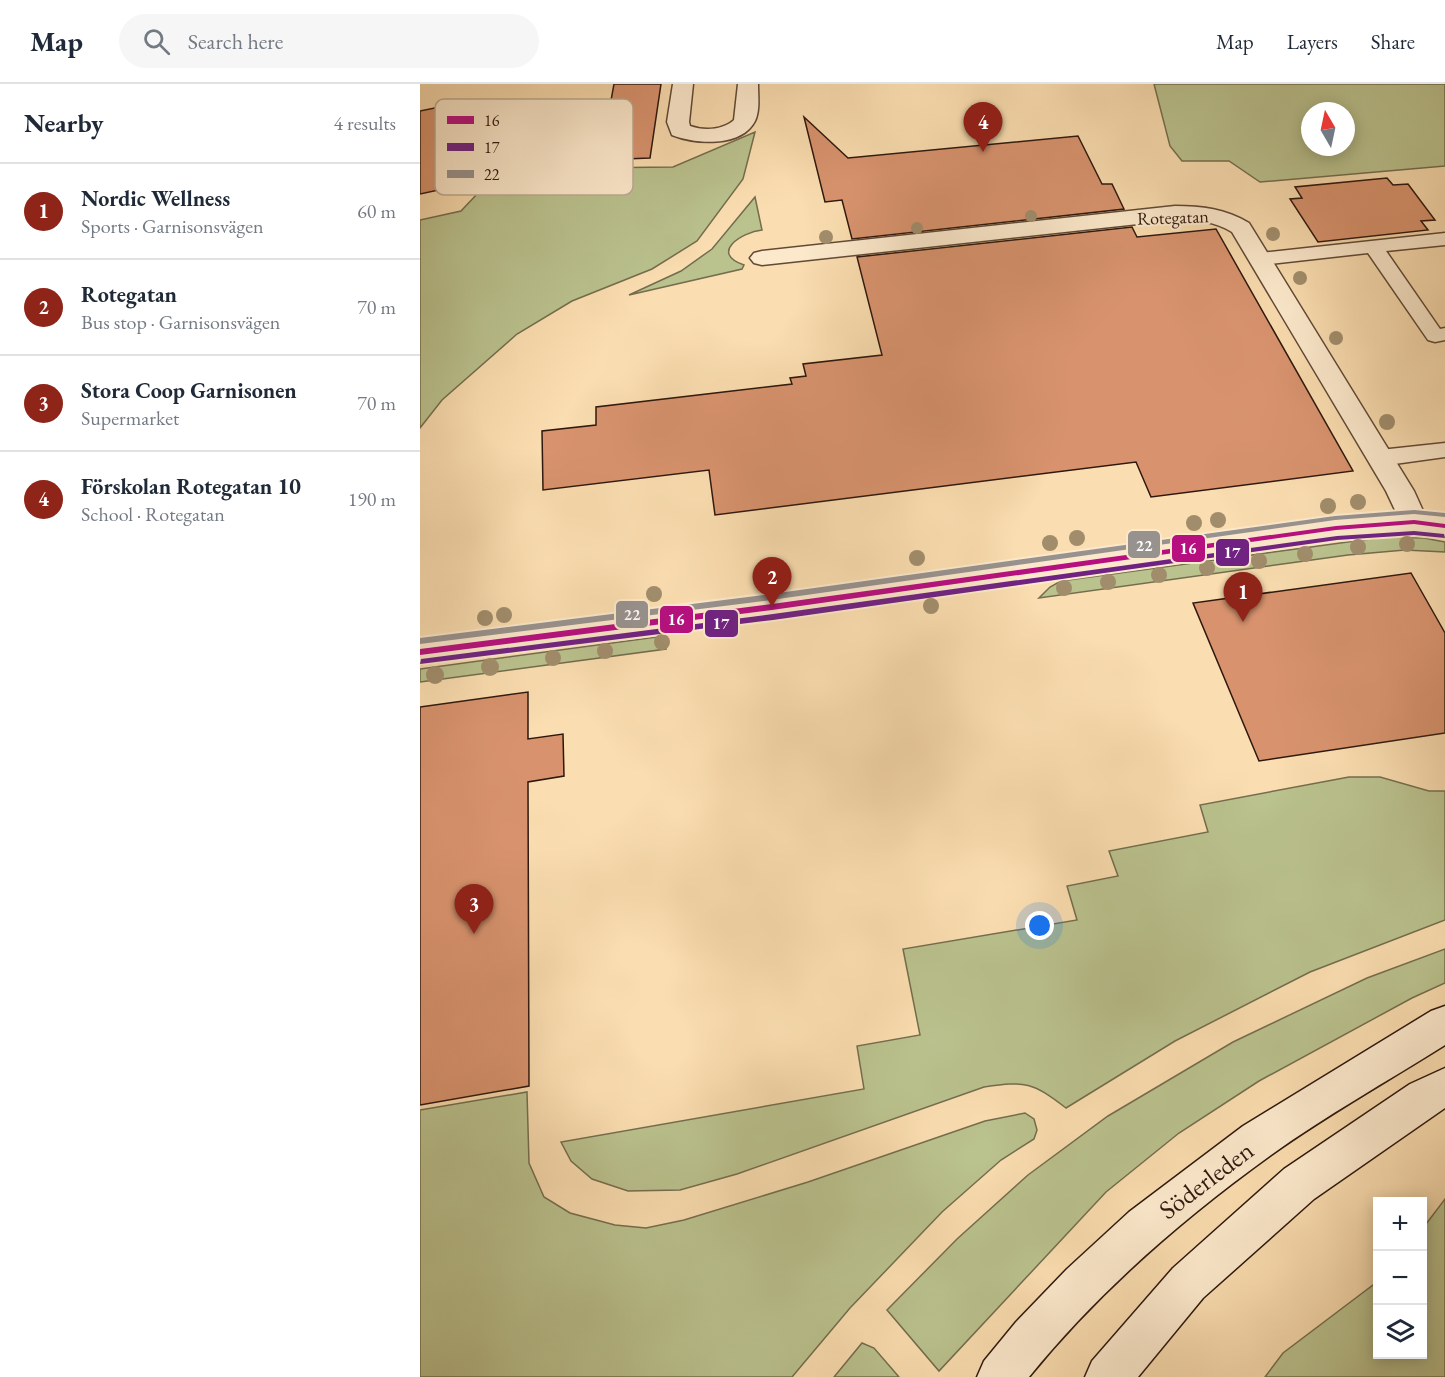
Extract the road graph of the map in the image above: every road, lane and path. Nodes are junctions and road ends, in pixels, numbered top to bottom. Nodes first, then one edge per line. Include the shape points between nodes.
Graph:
1 (683, 84) edge
2 (748, 84) edge
3 (1445, 239) edge
4 (1373, 247) junction
5 (762, 258) dead end
6 (1260, 259) junction
7 (1445, 334) edge
8 (1445, 450) edge
9 (1380, 458) junction
10 (1414, 522) junction
11 (1445, 526) edge
12 (420, 652) edge
13 (1445, 1024) edge
14 (1445, 1087) edge
15 (1000, 1377) edge
16 (1108, 1377) edge

1 - 2 street via 680,130 700,135 740,127 746,120
3 - 4 lane
4 - 6 lane
4 - 7 lane via 1435,336
5 - 6 street, Rotegatan via 1175,213 1207,213 1228,218 1241,228
6 - 9 street, Rotegatan
8 - 9 lane
9 - 10 street, Rotegatan
10 - 11 street
10 - 12 street via 1336,528
13 - 15 street, Söderleden via 1257,1140 1144,1227 1082,1284
14 - 16 street via 1299,1184 1188,1283

